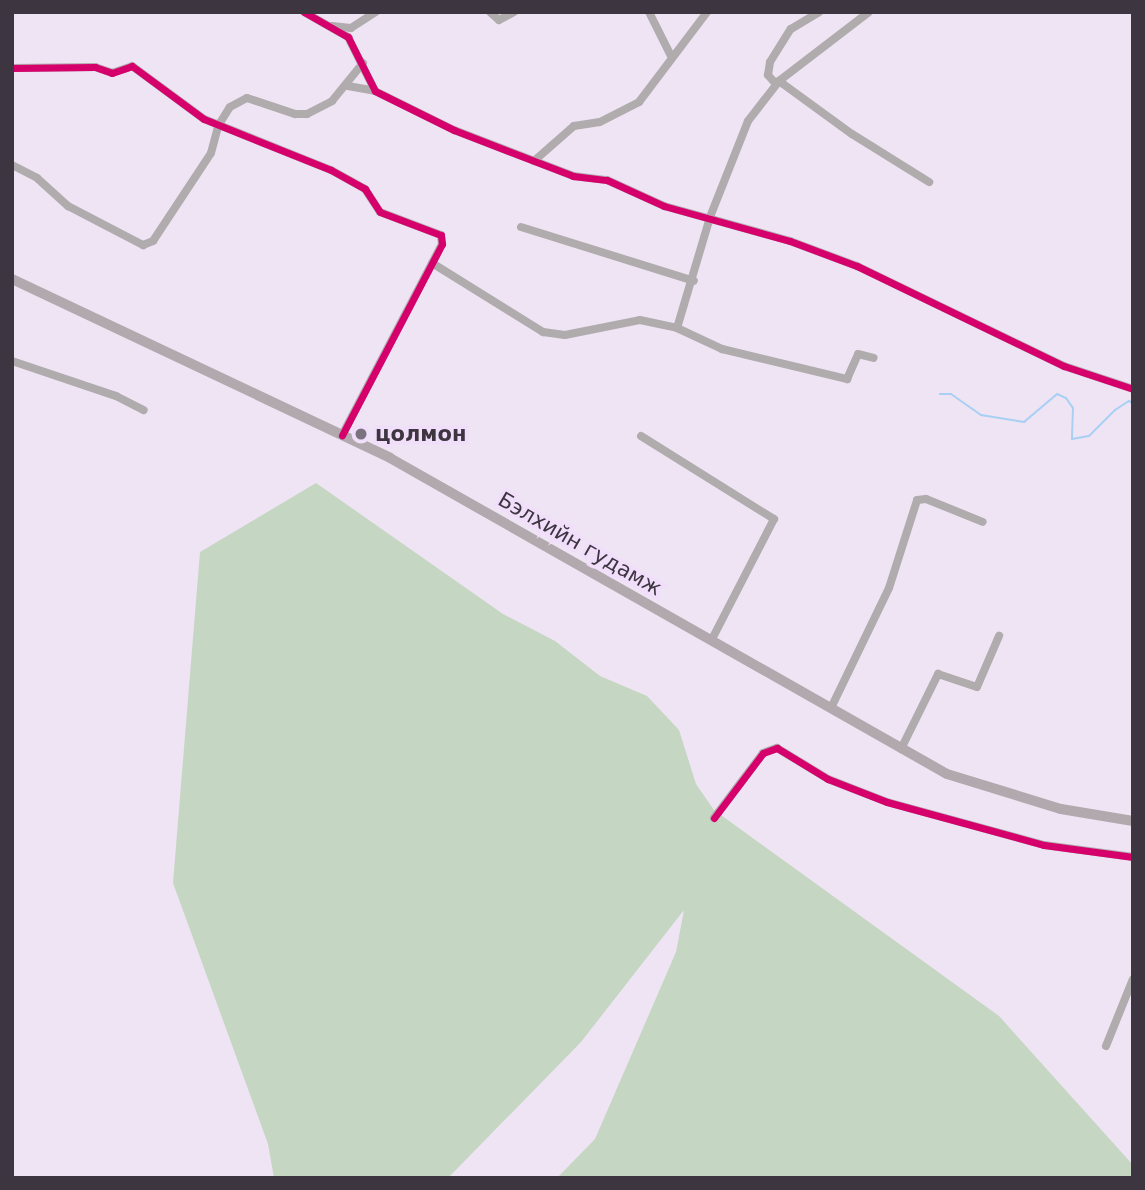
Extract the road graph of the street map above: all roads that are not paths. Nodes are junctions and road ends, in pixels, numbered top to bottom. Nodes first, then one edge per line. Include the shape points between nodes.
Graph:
1 (304, 12) edge
2 (376, 12) edge
3 (490, 12) edge
4 (514, 12) edge
5 (649, 12) edge
6 (706, 12) edge
7 (820, 12) edge
8 (869, 12) edge
9 (329, 25) junction
10 (672, 58) junction
11 (363, 64) junction
12 (12, 68) edge
13 (777, 83) junction
14 (348, 86) junction
15 (375, 91) junction
16 (218, 125) junction
17 (534, 161) junction
18 (12, 164) edge
19 (929, 182) dead end
20 (710, 217) junction
21 (521, 227) dead end
22 (432, 263) junction
23 (12, 279) edge
24 (694, 281) junction
25 (677, 328) junction
26 (874, 359) dead end
27 (12, 360) edge
28 (1133, 389) edge
29 (144, 410) dead end
30 (342, 435) junction
31 (640, 436) dead end
32 (983, 522) dead end
33 (999, 635) dead end
34 (711, 641) junction
35 (831, 708) junction
36 (901, 750) junction
37 (714, 818) dead end
38 (1133, 821) edge
39 (1133, 857) edge
40 (1133, 979) edge
41 (1106, 1046) dead end

1 - 9 street
2 - 9 street via 351,27
3 - 4 street via 499,20
5 - 10 street
6 - 10 street
7 - 13 street via 791,29 770,61 768,75
8 - 13 street
9 - 11 street via 348,37
10 - 17 street via 639,102 600,122 574,126
11 - 14 street
11 - 15 street
12 - 16 street via 95,67 113,73 132,66 184,107
13 - 19 street
13 - 20 street via 748,121
14 - 15 street
14 - 16 street via 332,101 301,115 243,99 230,107
15 - 17 street via 454,130
16 - 18 street via 211,153 152,241 143,245 68,206 37,178
16 - 22 street via 331,170 365,189 380,212 437,231 442,244
17 - 20 street via 573,176 607,180 664,206
20 - 24 street
20 - 28 street via 857,266 1065,366
21 - 24 street
22 - 25 street via 543,332 565,335 640,320
22 - 30 street
23 - 30 main road, Бэлхийн гудамж
24 - 25 street
25 - 26 street via 722,349 847,379 858,354
27 - 29 street
30 - 34 main road, Бэлхийн гудамж
31 - 34 street via 774,519
32 - 35 street via 926,499 917,500 889,588
33 - 36 street via 977,687 938,674
34 - 35 main road, Бэлхийн гудамж
35 - 36 main road, Бэлхийн гудамж
36 - 38 main road, Бэлхийн гудамж via 947,774 1008,795
37 - 39 street via 763,753 777,748 828,779 887,802 1049,846
40 - 41 street

